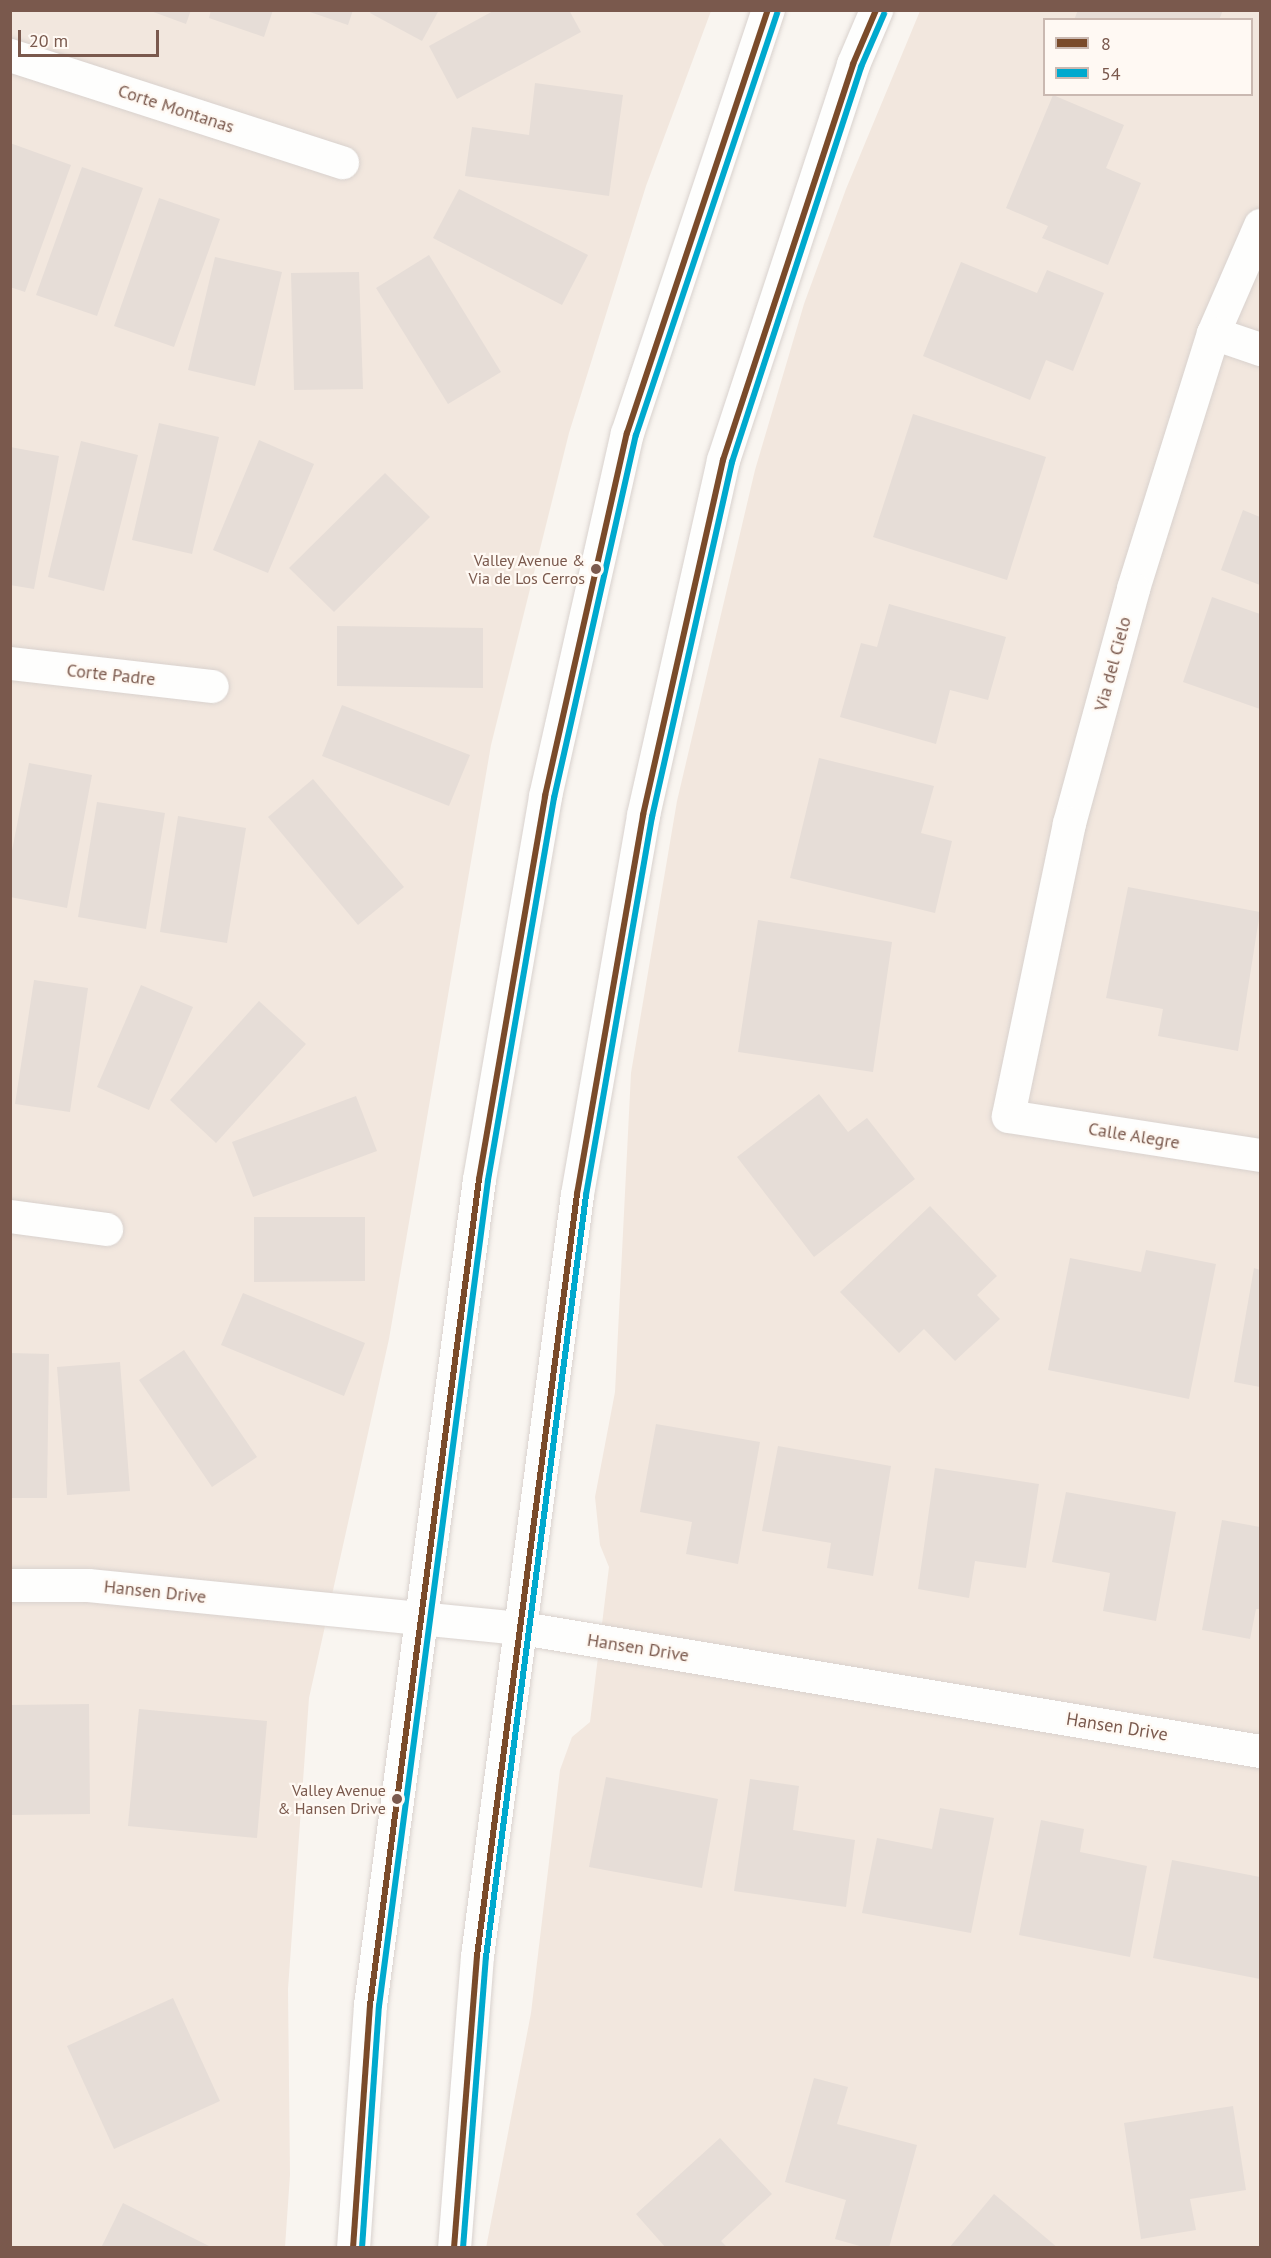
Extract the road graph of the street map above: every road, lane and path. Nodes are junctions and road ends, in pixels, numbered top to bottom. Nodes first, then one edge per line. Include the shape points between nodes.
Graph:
1 (768, 10) edge
2 (876, 10) edge
3 (10, 55) edge
4 (342, 162) dead end
5 (1260, 225) edge
6 (1213, 333) junction
7 (1260, 349) edge
8 (10, 663) edge
9 (212, 686) dead end
10 (1008, 1116) joint
11 (1260, 1155) edge
12 (10, 1216) edge
13 (106, 1229) dead end
14 (10, 1585) edge
15 (422, 1618) junction
16 (522, 1628) junction
17 (1260, 1751) edge
18 (353, 2247) edge
19 (454, 2247) edge

1 - 15 main road via 627,433 545,796 479,1179
2 - 16 main road via 854,64 723,459 643,815 577,1194
3 - 4 main road, Corte Montanas
5 - 6 main road, Via del Cielo
6 - 7 main road
6 - 10 main road, Via del Cielo via 1133,589 1069,823
8 - 9 main road, Corte Padre
10 - 11 main road, Calle Alegre
12 - 13 main road
14 - 15 main road, Hansen Drive via 88,1585
15 - 16 main road, Hansen Drive
15 - 18 main road via 370,2005
16 - 17 main road, Hansen Drive
16 - 19 main road via 477,1956

